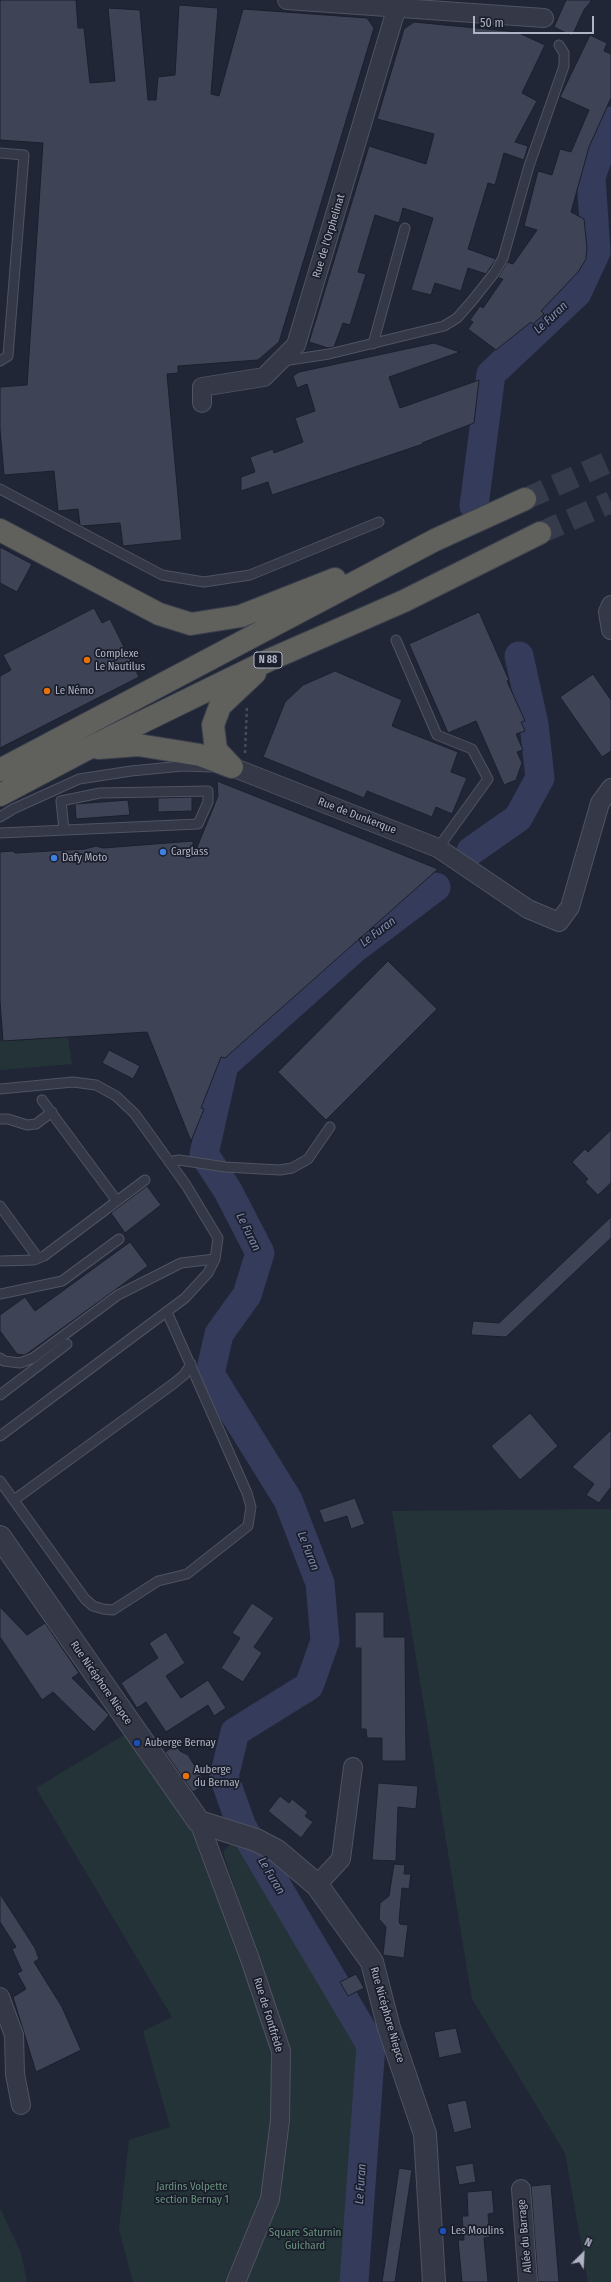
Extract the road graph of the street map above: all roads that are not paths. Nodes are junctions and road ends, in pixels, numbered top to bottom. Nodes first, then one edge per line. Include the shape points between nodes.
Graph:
1 (287, 0) edge
2 (398, 4) edge
3 (544, 18) dead end
4 (559, 45) dead end
5 (0, 153) edge
6 (405, 228) dead end
7 (373, 344) junction
8 (0, 361) edge
9 (279, 362) junction
10 (202, 403) dead end
11 (0, 489) edge
12 (525, 499) tunnel mouth
13 (379, 522) dead end
14 (0, 530) edge
15 (540, 533) tunnel mouth
16 (435, 540) junction
17 (611, 605) edge
18 (611, 630) edge
19 (396, 640) dead end
20 (269, 660) junction
21 (85, 750) junction
22 (0, 770) edge
23 (239, 770) junction
24 (611, 788) edge
25 (0, 795) edge
26 (0, 817) edge
27 (64, 830) junction
28 (0, 833) edge
29 (438, 848) junction
30 (0, 1089) edge
31 (42, 1100) dead end
32 (52, 1112) junction
33 (0, 1119) edge
34 (330, 1126) dead end
35 (169, 1162) junction
36 (145, 1180) dead end
37 (117, 1201) junction
38 (0, 1206) edge
39 (119, 1239) dead end
40 (38, 1258) junction
41 (214, 1259) junction
42 (0, 1261) edge
43 (0, 1294) edge
44 (167, 1312) junction
45 (67, 1344) dead end
46 (0, 1358) edge
47 (191, 1364) junction
48 (0, 1395) edge
49 (0, 1436) edge
50 (0, 1482) edge
51 (14, 1500) junction
52 (0, 1537) edge
53 (353, 1767) dead end
54 (199, 1822) junction
55 (317, 1885) junction
56 (0, 1997) edge
57 (21, 2105) dead end
58 (521, 2189) dead end
59 (236, 2282) edge
60 (434, 2282) edge
61 (528, 2282) edge

1 - 2 street
2 - 3 street
2 - 9 street, Rue de l'Orphelinat via 296,345
4 - 7 lane via 564,53 564,66 529,166 503,258 495,272 457,318 444,326
5 - 8 lane via 24,154 8,356
6 - 7 lane
7 - 9 lane
9 - 10 street, Rue de l'Orphelinat via 264,377 202,387
11 - 13 lane via 162,575 204,582 250,575
12 - 16 highway, N 88
14 - 16 highway via 159,614 191,624 241,616
15 - 20 highway, N 88 via 404,601
16 - 22 highway, N 88
17 - 18 street via 608,612
19 - 29 lane via 437,735 472,749 488,779
20 - 21 highway, N 88
20 - 23 highway via 220,706 213,725 216,750
21 - 23 highway via 138,744 200,756
21 - 25 highway, N 88
23 - 26 lane, Rue de Dunkerque via 183,766 79,779
23 - 29 street, Rue de Dunkerque
24 - 29 street, Rue de Dunkerque via 600,803 570,907 559,922 528,909
27 - 27 lane via 198,824 208,802 208,791 100,793 61,801
27 - 28 lane
30 - 35 lane via 73,1082 96,1085 116,1096 135,1114
31 - 32 lane
32 - 33 lane via 36,1124 27,1125
32 - 37 lane
34 - 35 lane via 308,1159 292,1168 280,1170 225,1167 179,1160
35 - 41 lane via 218,1238
36 - 37 lane
37 - 40 lane
38 - 40 lane
39 - 43 lane via 62,1281
40 - 42 lane
41 - 44 lane via 208,1273 185,1298
41 - 46 lane via 180,1263 118,1295 33,1358 20,1363
44 - 47 lane
44 - 49 lane
45 - 48 lane
47 - 51 lane via 184,1375 173,1384
47 - 51 lane via 247,1494 251,1518 248,1526 187,1574 158,1581 113,1610 93,1606 85,1599
50 - 51 lane
52 - 54 street, Rue Nicéphore Niepce
53 - 55 street via 341,1859
54 - 55 street, Rue Nicéphore Niepce via 256,1840 277,1851
54 - 59 street, Rue de Fontfrède via 281,2051 280,2120 270,2199
55 - 60 street, Rue Nicéphore Niepce via 372,1962 389,2028 425,2134
56 - 57 street via 14,2034 15,2074
58 - 61 street, Allée du Barrage

